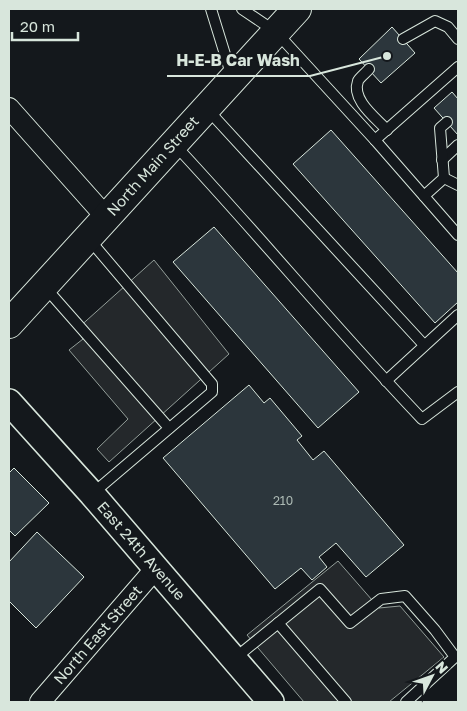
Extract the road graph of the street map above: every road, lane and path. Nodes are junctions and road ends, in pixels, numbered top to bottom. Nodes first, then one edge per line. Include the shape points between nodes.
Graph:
1 (211, 9) edge
2 (242, 9) edge
3 (297, 9) edge
4 (276, 32) junction
5 (402, 39) dead end
6 (458, 39) edge
7 (458, 67) edge
8 (369, 70) dead end
9 (233, 79) junction
10 (9, 108) edge
11 (206, 108) junction
12 (447, 122) dead end
13 (387, 130) junction
14 (375, 140) junction
15 (174, 144) junction
16 (458, 145) edge
17 (442, 160) junction
18 (444, 178) junction
19 (458, 185) edge
20 (424, 196) junction
21 (106, 217) junction
22 (458, 235) edge
23 (88, 237) junction
24 (44, 286) junction
25 (458, 315) edge
26 (9, 324) edge
27 (424, 345) junction
28 (386, 381) junction
29 (458, 392) edge
30 (9, 402) edge
31 (169, 428) junction
32 (92, 494) junction
33 (156, 568) junction
34 (278, 623) junction
35 (234, 659) junction
36 (40, 702) edge
37 (272, 702) edge
38 (346, 702) edge
39 (406, 702) edge

1 - 9 lane
2 - 4 lane
3 - 4 main road, North Main Street
4 - 9 main road, North Main Street
4 - 14 lane
5 - 6 lane via 435,20 448,27
7 - 13 lane
8 - 13 lane via 358,80 359,100
9 - 11 main road, North Main Street
10 - 21 street
11 - 15 main road, North Main Street
11 - 27 lane
12 - 17 lane via 440,128
13 - 14 lane
14 - 20 lane
15 - 21 main road, North Main Street
15 - 28 lane
16 - 17 lane
17 - 18 lane
18 - 19 lane
18 - 20 lane
20 - 22 lane
21 - 23 main road, North Main Street
23 - 24 main road, North Main Street
23 - 31 lane via 212,384 212,392
24 - 26 main road, North Main Street
24 - 31 lane
25 - 27 lane
27 - 28 lane
28 - 29 lane via 422,419
30 - 32 street, East 24th Avenue
31 - 32 lane
32 - 33 street, East 24th Avenue
33 - 35 street, East 24th Avenue
33 - 36 street, North East Street
34 - 35 lane
34 - 38 lane
34 - 39 lane via 320,588 350,623 381,600 404,596 455,657
35 - 37 street, East 24th Avenue

